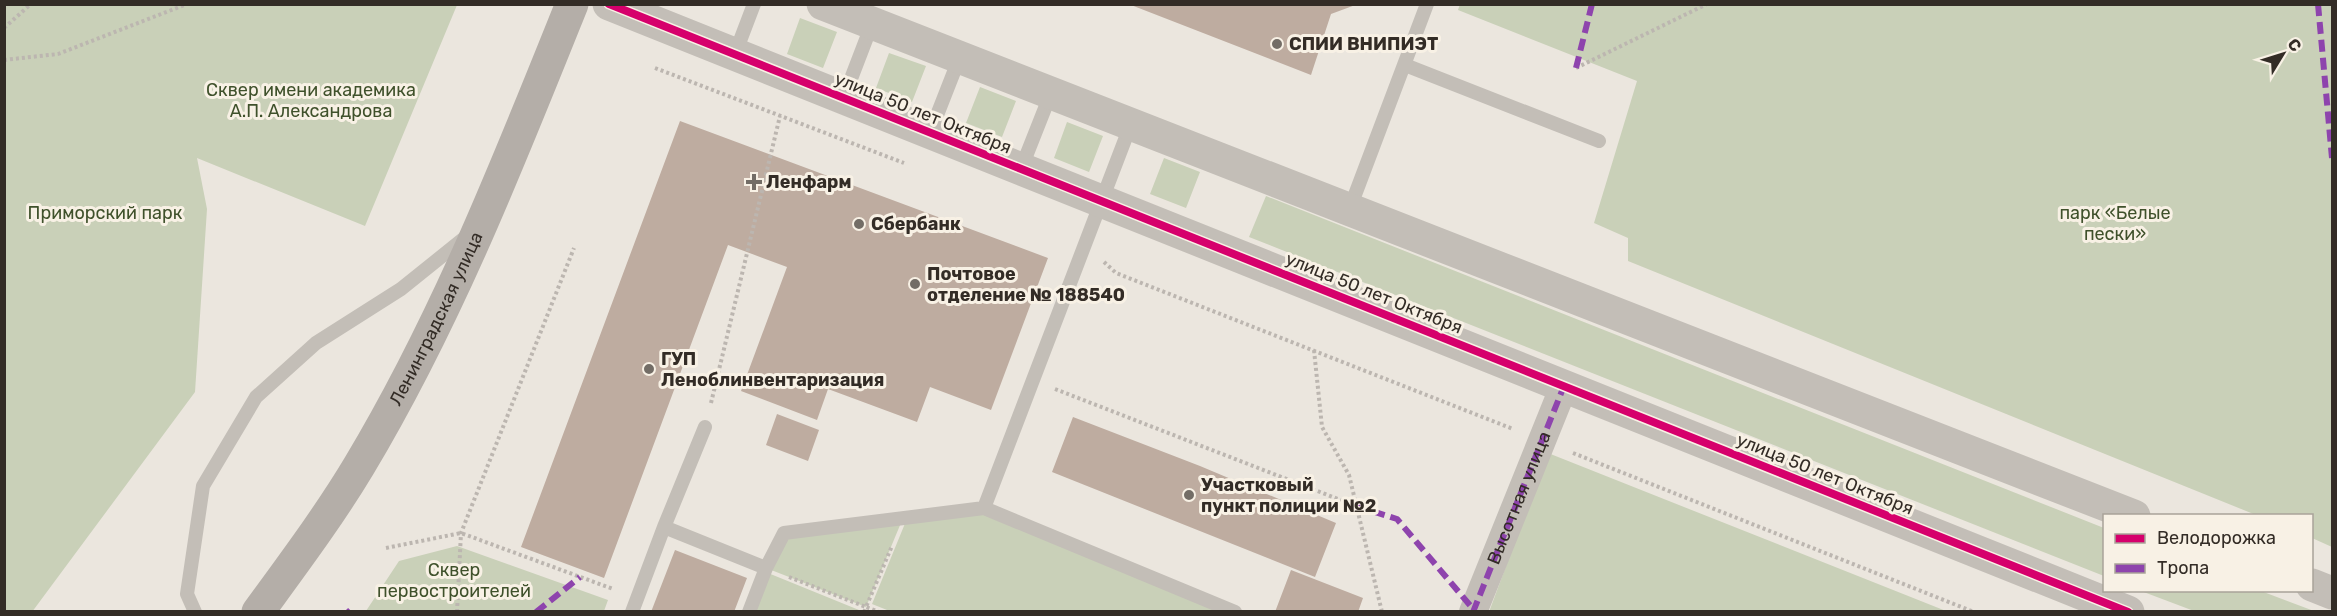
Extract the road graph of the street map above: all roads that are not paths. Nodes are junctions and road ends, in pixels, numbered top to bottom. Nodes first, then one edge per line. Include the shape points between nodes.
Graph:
1 (572, 4) edge
2 (609, 4) edge
3 (754, 4) edge
4 (823, 4) edge
5 (1427, 4) edge
6 (872, 24) junction
7 (735, 54) junction
8 (960, 58) junction
9 (1405, 65) junction
10 (1051, 93) junction
11 (844, 98) junction
12 (1131, 124) junction
13 (930, 133) junction
14 (1599, 141) dead end
15 (1022, 169) junction
16 (1101, 200) junction
17 (1350, 208) junction
18 (480, 225) junction
19 (1564, 386) junction
20 (705, 427) road end
21 (984, 508) junction
22 (2129, 514) edge
23 (664, 527) junction
24 (766, 568) junction
25 (2313, 585) edge
26 (2332, 593) edge
27 (195, 612) edge
28 (258, 612) edge
29 (632, 612) edge
30 (749, 612) edge
31 (1235, 612) edge
32 (1473, 612) edge
33 (2128, 612) edge

1 - 18 main road, Ленинградская улица
2 - 7 street, улица 50 лет Октября
3 - 7 lane
4 - 6 street
5 - 9 lane
6 - 8 street
6 - 11 lane
7 - 11 street, улица 50 лет Октября
8 - 10 street
8 - 13 lane
9 - 14 lane
9 - 17 lane
10 - 12 street
10 - 15 lane
11 - 13 street, улица 50 лет Октября
12 - 16 lane
12 - 17 street
13 - 15 street, улица 50 лет Октября
15 - 16 street, улица 50 лет Октября
16 - 19 street, улица 50 лет Октября
16 - 21 lane
17 - 22 street
18 - 27 lane via 401,289 316,343 256,396 203,486 187,594
18 - 28 main road, Ленинградская улица via 414,367 359,467
19 - 32 street, Высотная улица
19 - 33 street, улица 50 лет Октября
20 - 23 lane
21 - 24 lane via 784,533
21 - 31 lane
23 - 24 lane
23 - 29 lane
24 - 30 lane
25 - 26 street

